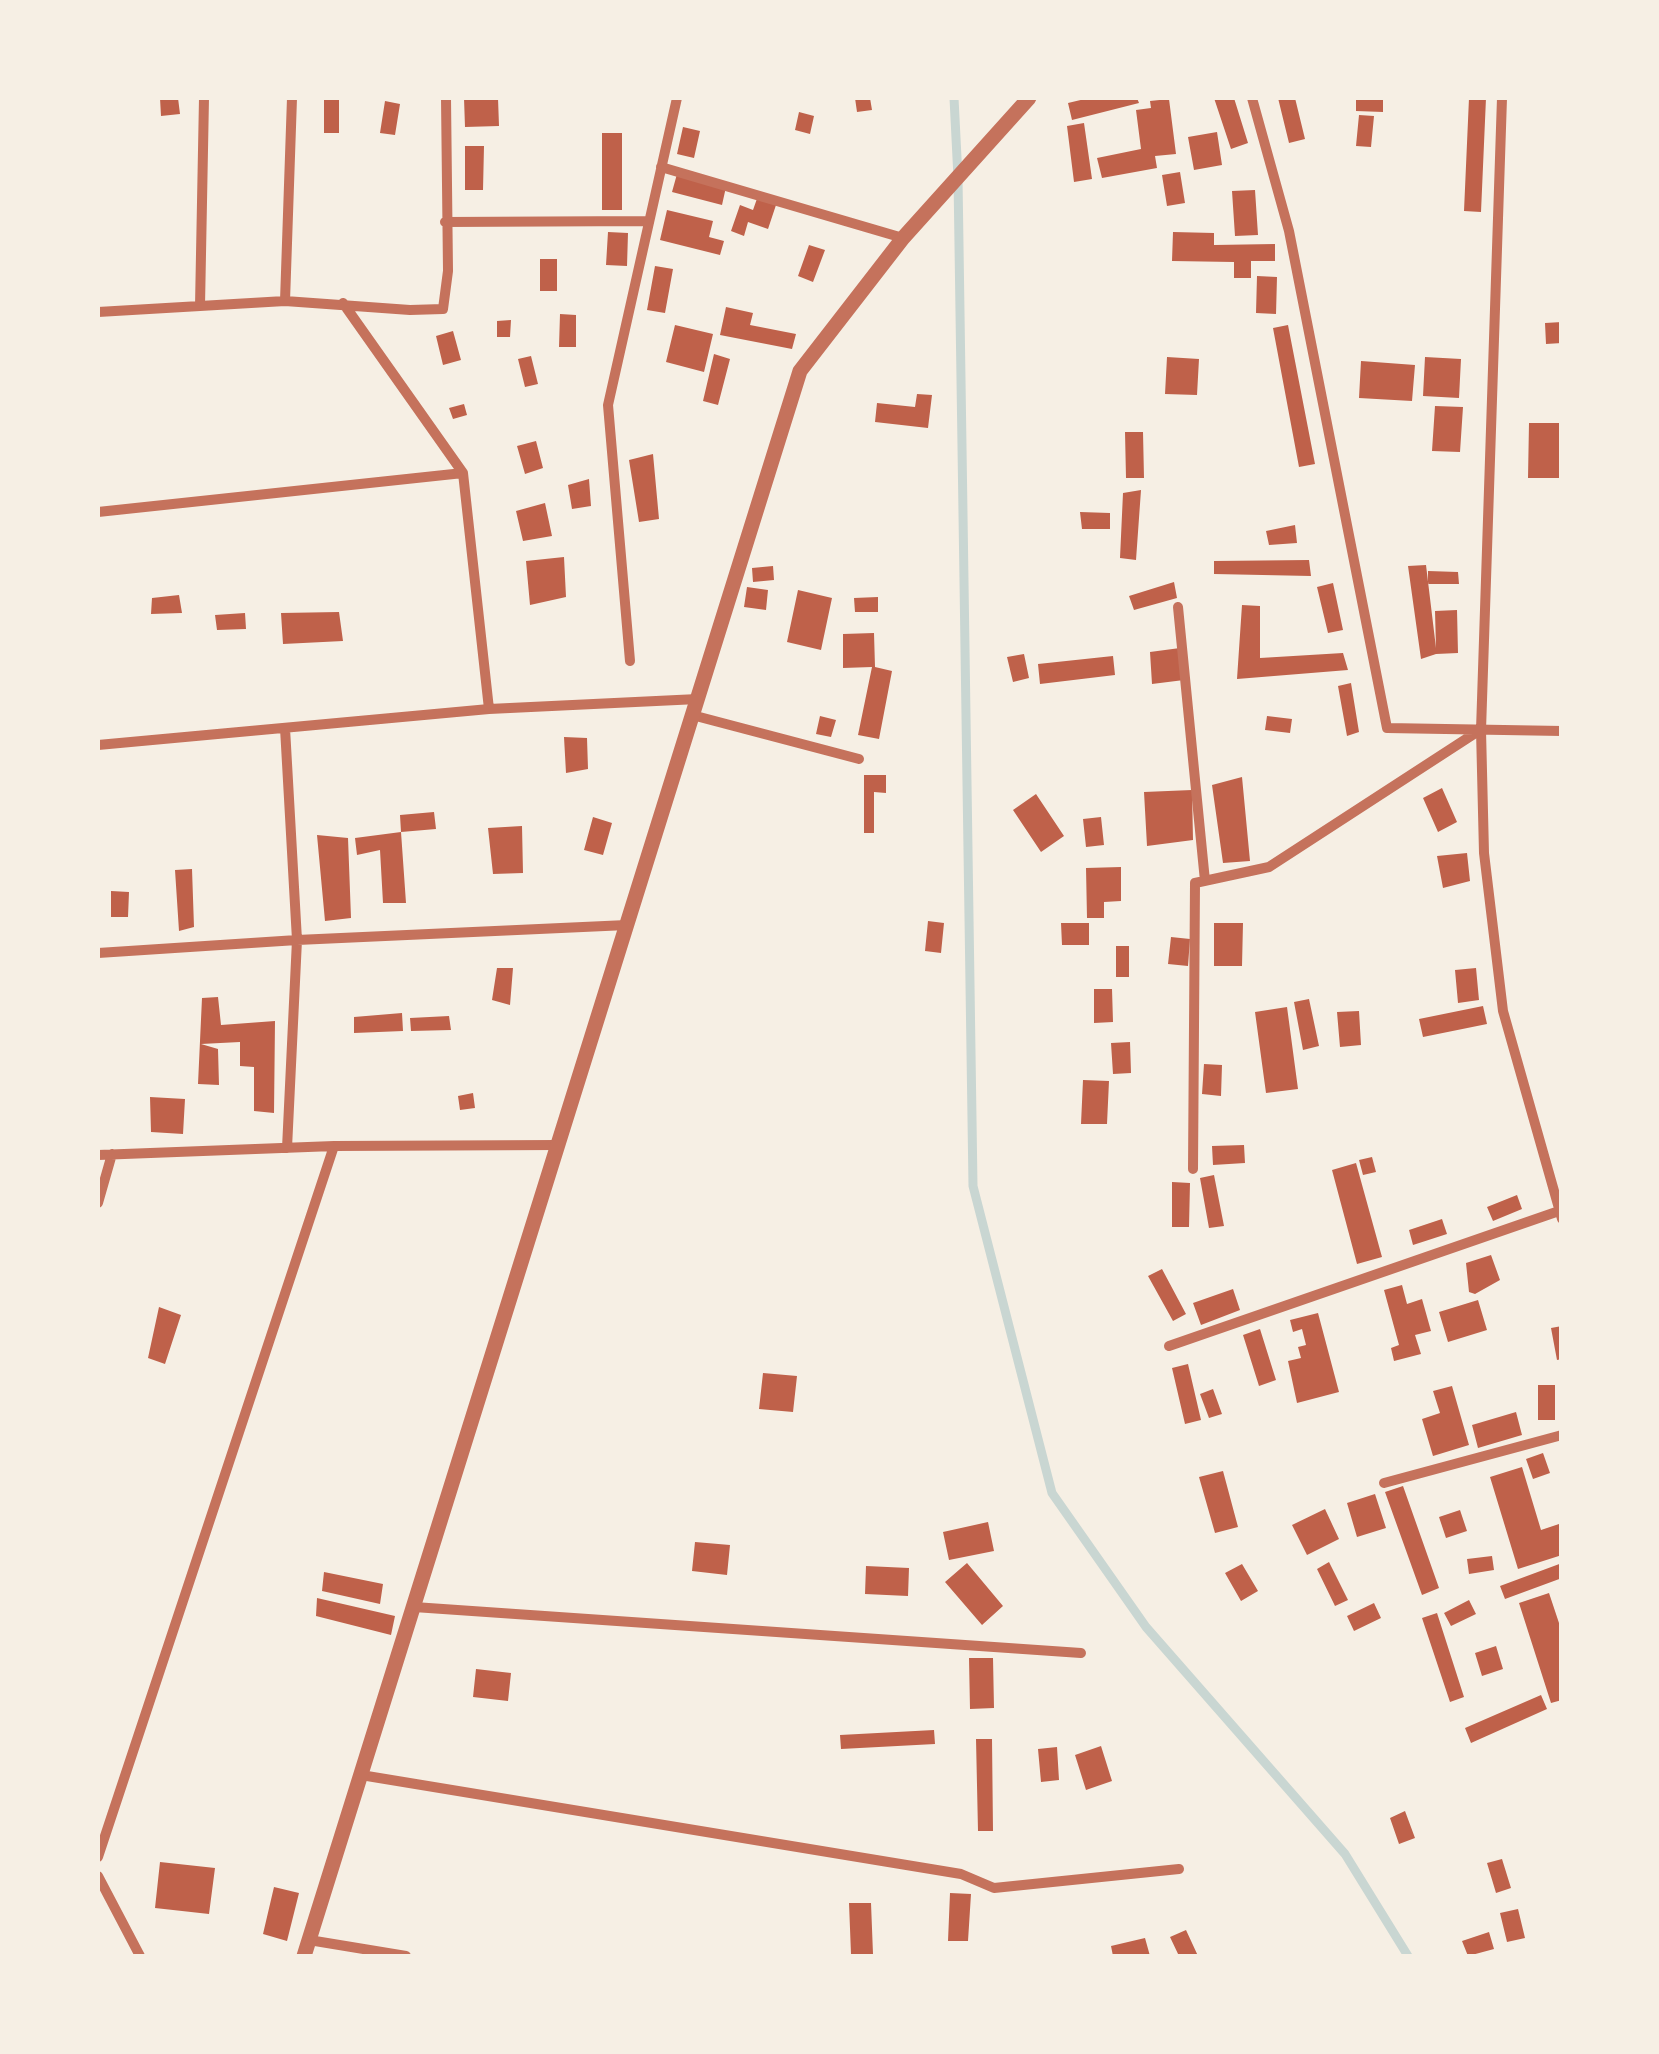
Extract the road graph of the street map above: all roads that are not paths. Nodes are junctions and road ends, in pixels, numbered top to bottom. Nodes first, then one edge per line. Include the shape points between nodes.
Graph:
1 (204, 98) edge
2 (292, 98) edge
3 (446, 98) edge
4 (677, 98) edge
5 (1029, 98) edge
6 (1252, 98) edge
7 (1502, 98) edge
8 (661, 167) junction
9 (649, 221) junction
10 (445, 222) junction
11 (903, 238) junction
12 (285, 301) junction
13 (342, 304) junction
14 (200, 306) junction
15 (98, 312) edge
16 (464, 472) junction
17 (98, 512) edge
18 (1178, 608) dead end
19 (630, 661) dead end
20 (698, 699) junction
21 (489, 709) junction
22 (692, 715) junction
23 (285, 728) junction
24 (1481, 730) junction
25 (1562, 731) edge
26 (98, 745) edge
27 (859, 759) dead end
28 (1205, 881) junction
29 (627, 925) junction
30 (297, 940) junction
31 (98, 953) edge
32 (558, 1145) junction
33 (334, 1146) junction
34 (287, 1148) junction
35 (98, 1154) edge
36 (112, 1154) junction
37 (1193, 1170) dead end
38 (98, 1203) edge
39 (1560, 1215) edge
40 (1169, 1346) dead end
41 (1562, 1436) edge
42 (1384, 1482) dead end
43 (414, 1607) junction
44 (1081, 1653) dead end
45 (361, 1776) junction
46 (98, 1856) edge
47 (1180, 1870) dead end
48 (98, 1876) edge
49 (310, 1940) junction
50 (140, 1956) edge
51 (304, 1956) edge
52 (406, 1956) edge

1 - 14 street
2 - 12 street
3 - 10 street
4 - 8 street
5 - 11 street
6 - 24 street via 1289,232 1387,728
7 - 24 street
8 - 9 street
8 - 11 street
9 - 10 street
9 - 19 street via 608,405
10 - 13 street via 443,308
11 - 20 street via 800,371
12 - 13 street
12 - 14 street
13 - 16 street
14 - 15 street
16 - 17 street
16 - 21 street
18 - 28 street
20 - 21 street
20 - 22 street
21 - 23 street
22 - 27 street
22 - 29 street
23 - 26 street
23 - 30 street
24 - 25 street
24 - 28 street via 1269,867
24 - 39 street via 1484,853 1504,1011
28 - 37 street via 1195,883
29 - 30 street
29 - 32 street
30 - 31 street
30 - 34 street
32 - 33 street
32 - 43 street
33 - 34 street
33 - 46 street
34 - 36 street
35 - 36 street
36 - 38 street
39 - 40 street
41 - 42 street
43 - 44 street
43 - 45 street
45 - 47 street via 961,1874 994,1888
45 - 49 street
48 - 50 street
49 - 51 street
49 - 52 street

